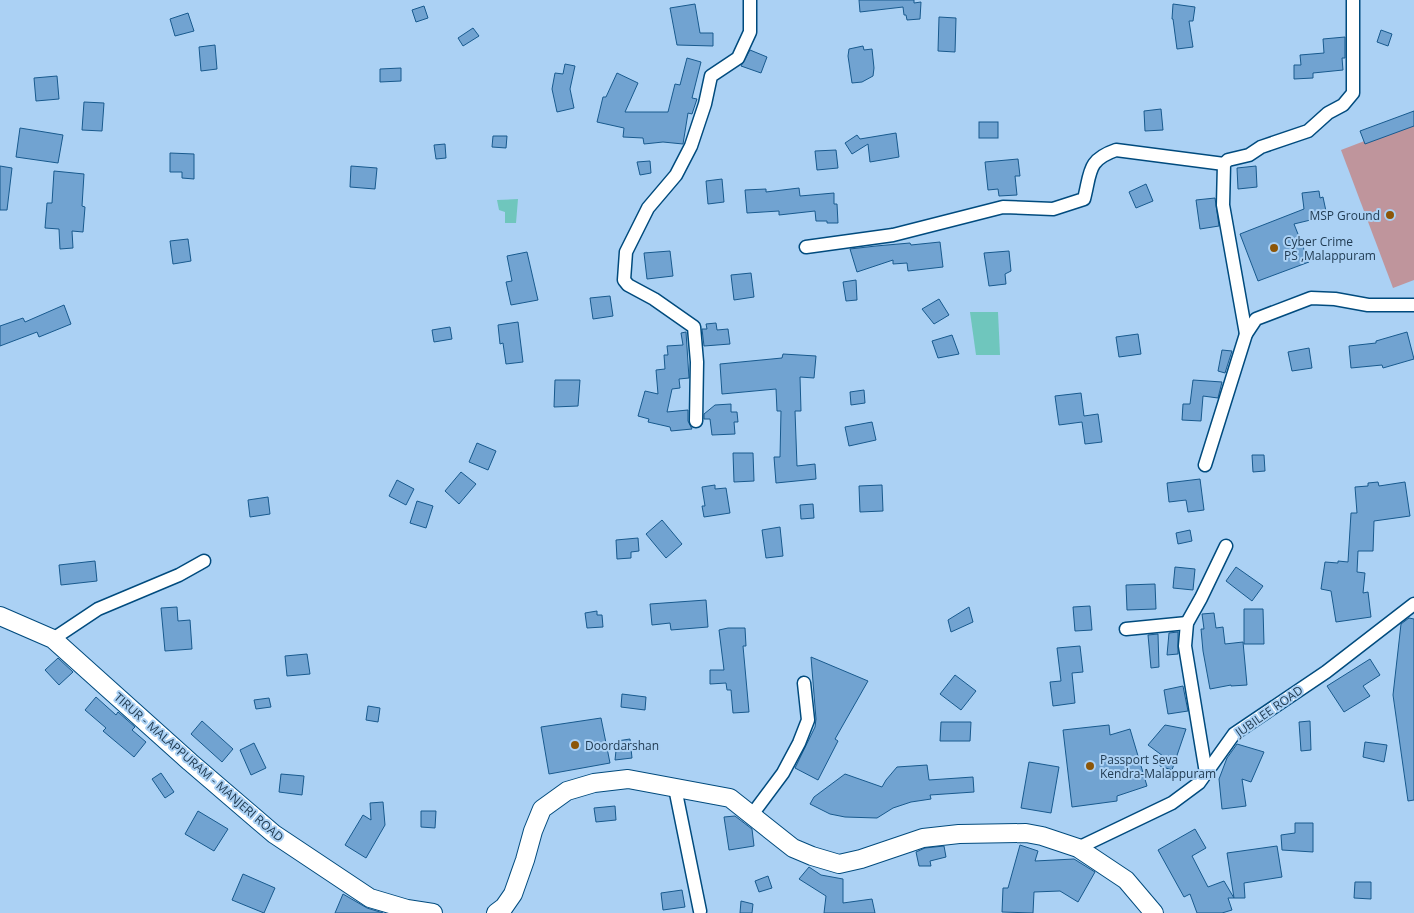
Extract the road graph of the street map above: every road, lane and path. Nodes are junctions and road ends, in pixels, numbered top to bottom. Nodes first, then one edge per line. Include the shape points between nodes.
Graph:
1 (750, 0) edge
2 (1353, 0) edge
3 (1224, 164) junction
4 (806, 247) dead end
5 (1414, 305) edge
6 (1246, 334) junction
7 (696, 420) dead end
8 (1205, 465) dead end
9 (1226, 546) dead end
10 (204, 561) dead end
11 (1414, 604) edge
12 (0, 616) edge
13 (1186, 623) junction
14 (1126, 629) dead end
15 (53, 639) junction
16 (804, 684) dead end
17 (1206, 773) junction
18 (675, 788) junction
19 (751, 816) junction
20 (1078, 848) junction
21 (700, 911) dead end
22 (433, 913) edge
23 (496, 913) edge
24 (1154, 913) edge

1 - 7 street via 750,32 738,58 711,76 691,146 676,175 648,208 626,252 624,280 628,285 694,327
2 - 3 street via 1353,92 1343,105 1328,113 1308,131
3 - 4 street via 1116,150 1102,155 1093,164 1084,199 1077,202 1053,209 1003,207 893,235
3 - 6 street via 1223,205
5 - 6 street via 1368,306 1311,298 1256,320
6 - 8 street
9 - 13 street
10 - 15 street via 98,609
11 - 17 street, JUBILEE ROAD via 1326,672 1234,734
12 - 15 main road, TIRUR - MALAPPURAM - MANJERI ROAD
13 - 14 street
13 - 17 street via 1186,646
15 - 22 main road, TIRUR - MALAPPURAM - MANJERI ROAD via 274,834 370,898
16 - 19 street via 808,720 799,743 783,773
17 - 20 street, JUBILEE ROAD via 1199,783 1172,803
18 - 19 main road via 730,798
18 - 21 street
18 - 23 main road via 628,779 594,783 567,791 542,809 514,894
19 - 20 main road via 793,848 839,864 923,838 959,834 1026,833
20 - 24 main road via 1126,880

